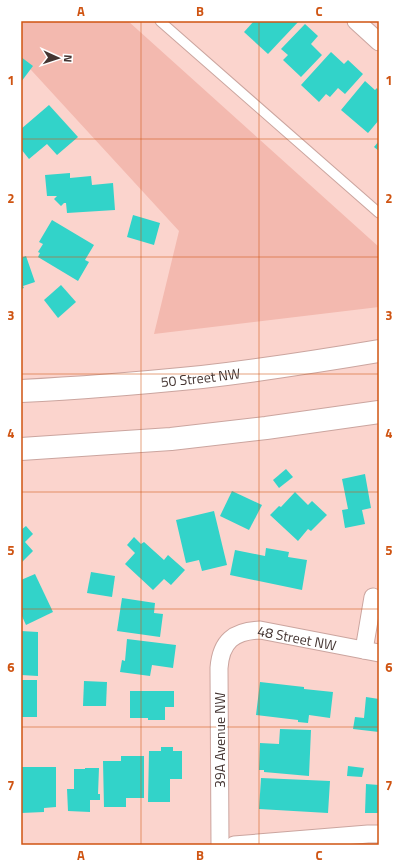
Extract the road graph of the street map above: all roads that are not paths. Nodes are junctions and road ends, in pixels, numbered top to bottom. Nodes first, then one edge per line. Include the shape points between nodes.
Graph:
1 (160, 21) edge
2 (356, 21) edge
3 (379, 42) edge
4 (379, 213) edge
5 (379, 351) edge
6 (21, 391) edge
7 (379, 412) edge
8 (21, 449) edge
9 (374, 597) dead end
10 (231, 638) joint
11 (371, 652) edge
12 (379, 834) edge
13 (220, 845) edge
14 (234, 845) edge

1 - 4 lane
2 - 3 street
5 - 6 main road, 50 Street NW via 203,377
7 - 8 main road via 172,439
9 - 11 street, 48 Street NW
10 - 11 street, 48 Street NW via 244,632 260,630
10 - 13 street, 39A Avenue NW via 222,651 219,668
12 - 14 street

